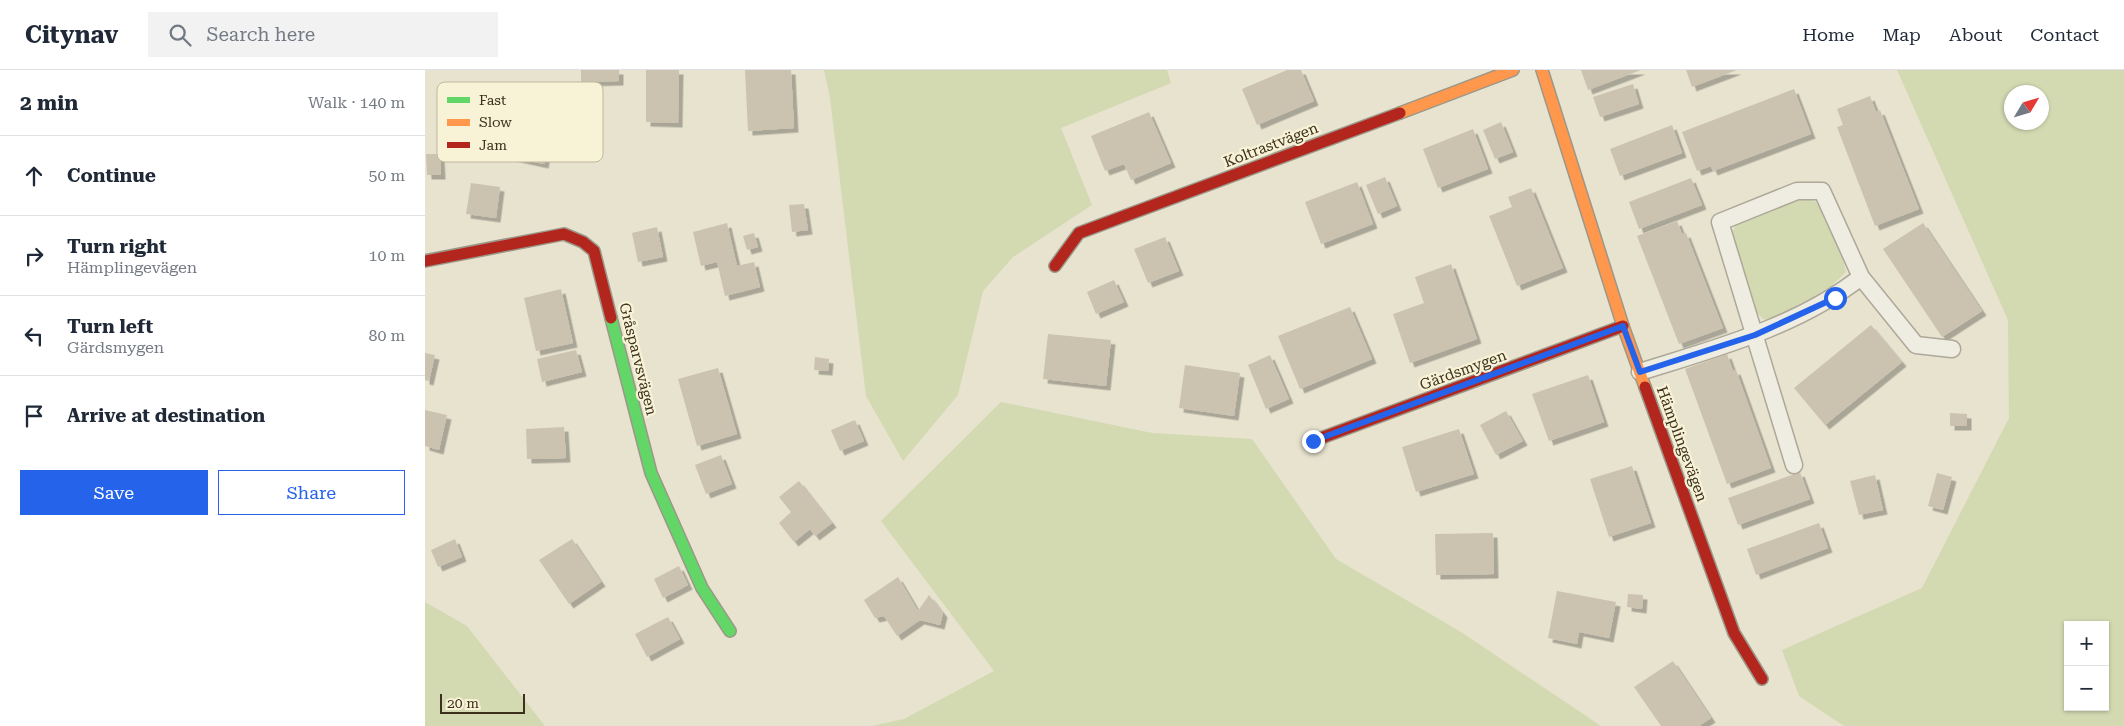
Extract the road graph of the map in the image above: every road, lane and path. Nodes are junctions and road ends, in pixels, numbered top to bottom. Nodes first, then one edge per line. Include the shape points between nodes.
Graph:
1 (1513, 70) edge
2 (1542, 70) edge
3 (425, 261) edge
4 (1055, 266) dead end
5 (1861, 277) junction
6 (1623, 326) junction
7 (1755, 335) junction
8 (1952, 349) dead end
9 (1640, 372) junction
10 (1313, 441) dead end
11 (1794, 465) dead end
12 (730, 631) dead end
13 (1762, 679) dead end

1 - 4 street, Koltrastvägen via 1079,233
2 - 6 street, Hämplingevägen
3 - 12 street, Gråsparvsvägen via 564,234 595,251 651,473 702,588
5 - 7 lane via 1835,298
5 - 7 lane via 1822,191 1797,191 1720,222
5 - 8 lane via 1916,345
6 - 9 street, Hämplingevägen
6 - 10 street, Gärdsmygen
7 - 9 lane
7 - 11 lane
9 - 13 street, Hämplingevägen via 1734,634

